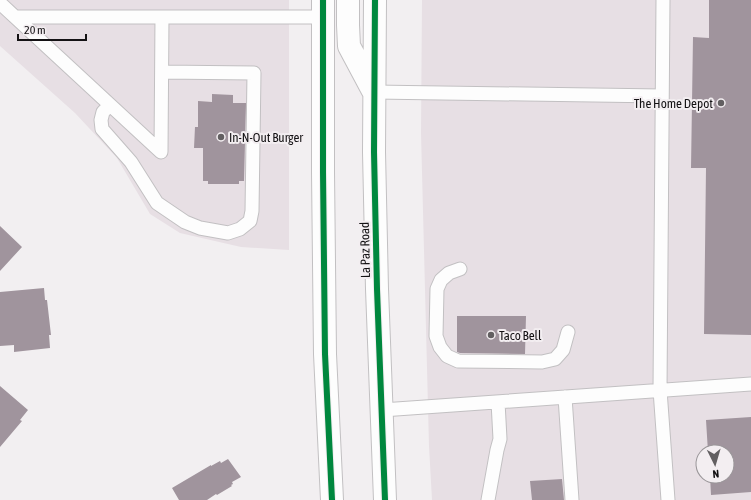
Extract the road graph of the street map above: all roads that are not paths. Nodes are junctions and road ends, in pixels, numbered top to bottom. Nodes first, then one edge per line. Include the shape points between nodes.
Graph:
1 (348, 0) edge
2 (375, 0) edge
3 (663, 0) edge
4 (0, 3) edge
5 (323, 8) edge
6 (16, 16) junction
7 (162, 17) junction
8 (162, 72) junction
9 (374, 92) junction
10 (662, 96) junction
11 (110, 105) junction
12 (460, 269) dead end
13 (568, 332) dead end
14 (751, 384) edge
15 (660, 390) junction
16 (565, 397) junction
17 (498, 402) junction
18 (382, 410) junction
19 (332, 500) edge
20 (386, 500) edge
21 (488, 500) edge
22 (572, 500) edge
23 (668, 500) edge

1 - 9 main road via 349,46
2 - 9 main road, La Paz Road
3 - 10 lane
4 - 6 lane
5 - 7 lane
5 - 19 main road via 325,354
6 - 7 lane
6 - 11 lane
7 - 8 lane
8 - 11 lane via 161,152
8 - 11 lane via 254,73 252,211 250,221 240,229 228,233 200,228 185,222 157,203 131,162 102,129 101,120
9 - 10 lane
9 - 18 main road, La Paz Road
10 - 15 lane
12 - 13 lane via 448,273 437,289 436,336 447,356 458,361 542,362 555,359 563,350
14 - 15 lane
15 - 16 lane
15 - 23 lane
16 - 17 lane
16 - 22 lane
17 - 18 lane
17 - 21 lane via 500,439
18 - 20 main road, La Paz Road

